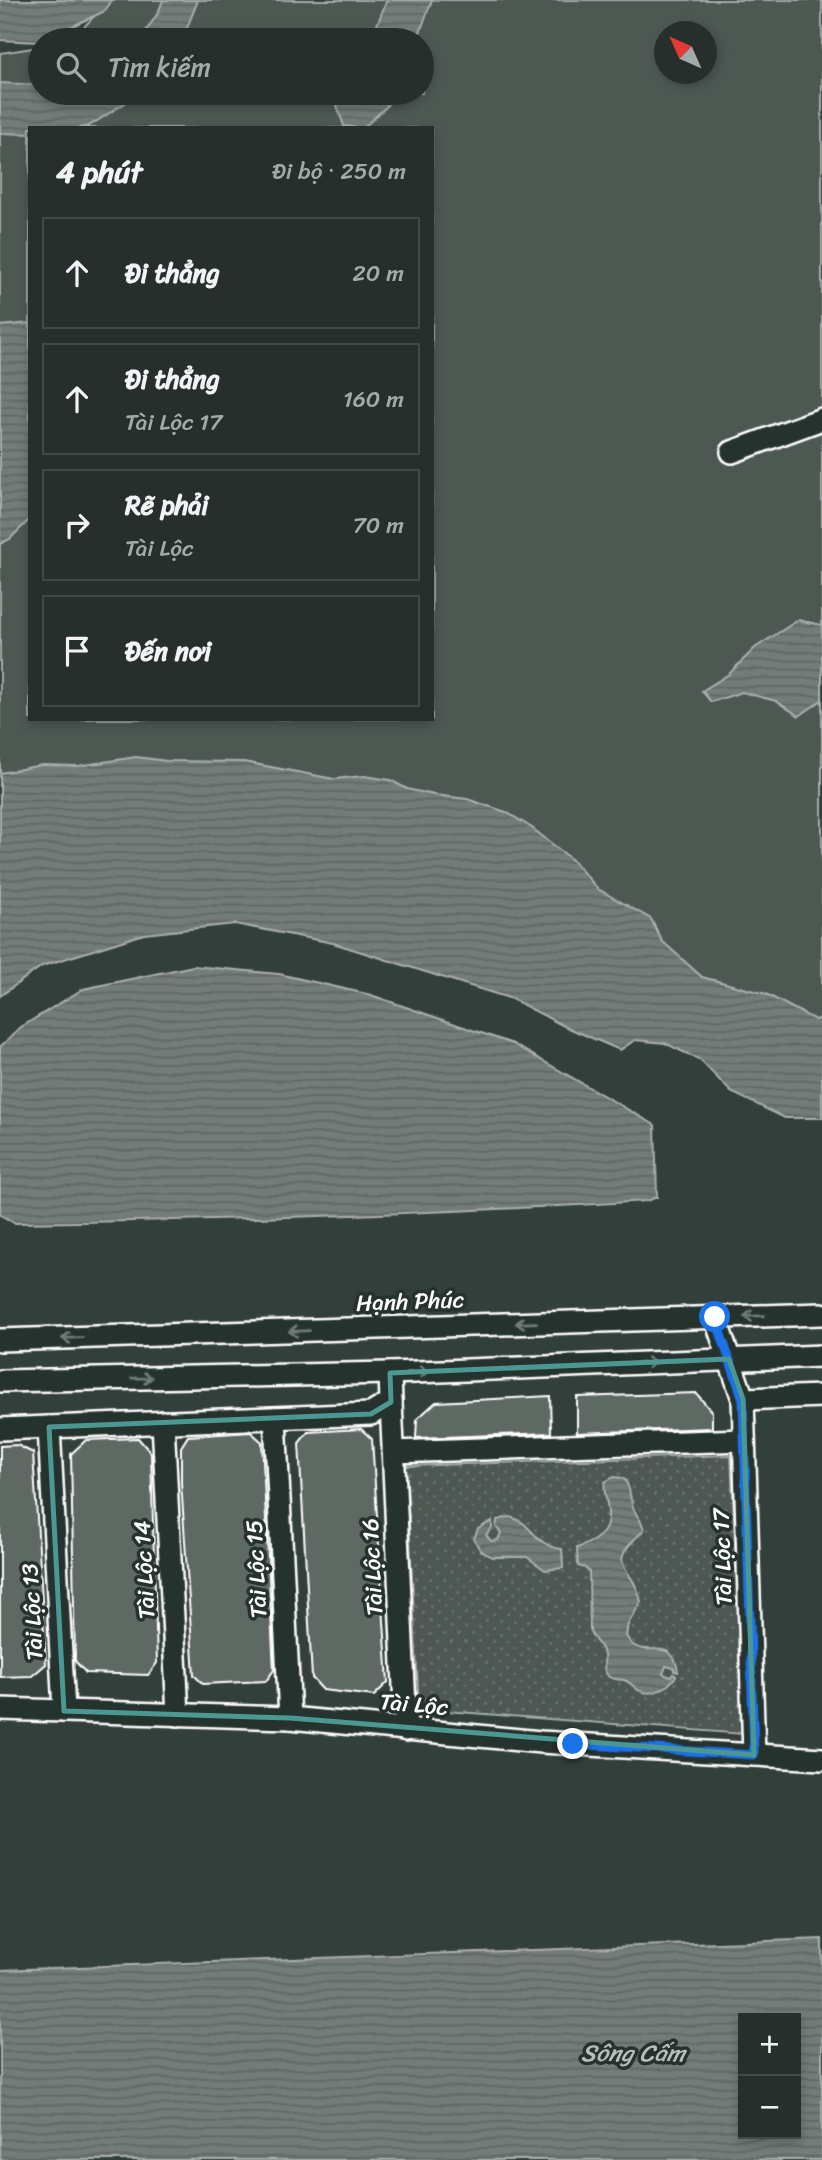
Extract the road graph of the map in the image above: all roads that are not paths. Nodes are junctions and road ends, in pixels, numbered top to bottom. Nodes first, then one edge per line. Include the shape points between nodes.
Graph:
1 (822, 419) edge
2 (732, 452) dead end
3 (822, 1314) edge
4 (715, 1317) junction
5 (0, 1340) edge
6 (822, 1356) edge
7 (729, 1359) junction
8 (390, 1373) junction
9 (0, 1381) edge
10 (822, 1396) edge
11 (743, 1399) junction
12 (391, 1402) junction
13 (275, 1418) junction
14 (163, 1422) junction
15 (48, 1427) junction
16 (0, 1429) edge
17 (744, 1440) junction
18 (393, 1452) junction
19 (0, 1709) edge
20 (64, 1711) junction
21 (178, 1715) junction
22 (290, 1718) junction
23 (406, 1730) junction
24 (754, 1755) junction
25 (822, 1759) edge

1 - 2 street
3 -> 4 street, Hạnh Phúc
4 -> 5 street, Hạnh Phúc
4 - 7 street, Tài Lộc 17
6 - 7 street
8 -> 7 street
7 - 11 street, Tài Lộc 17
9 -> 8 street
8 - 12 street, Tài Lộc 16
10 - 11 street
11 - 17 street, Tài Lộc 17
12 - 13 street via 371,1414
12 - 18 street, Tài Lộc 16
13 - 14 street
13 - 22 street, Tài Lộc 15
14 - 15 street
14 - 21 street, Tài Lộc 14
15 - 16 street
15 - 20 street, Tài Lộc 13
17 - 18 street
17 - 24 street, Tài Lộc 17
18 - 23 street, Tài Lộc 16
19 - 20 street, Tài Lộc
20 - 21 street, Tài Lộc
21 - 22 street, Tài Lộc
22 - 23 street, Tài Lộc
23 - 24 street, Tài Lộc
24 - 25 street, Tài Lộc

